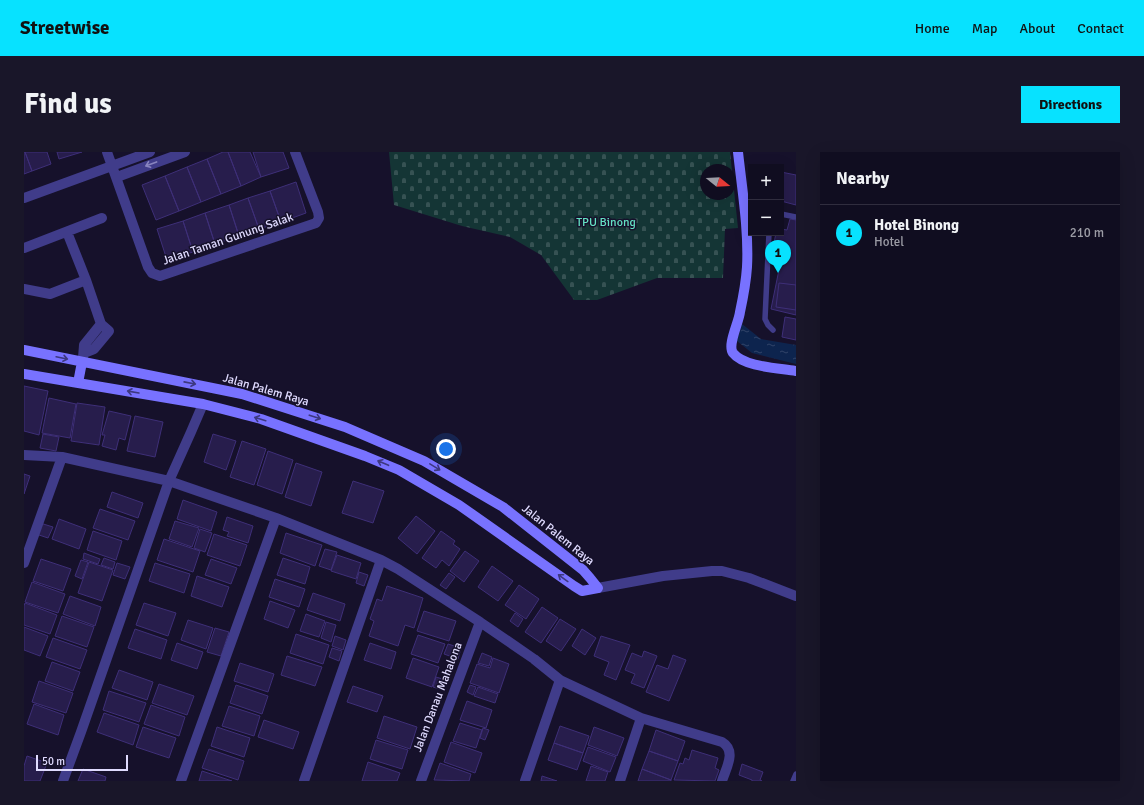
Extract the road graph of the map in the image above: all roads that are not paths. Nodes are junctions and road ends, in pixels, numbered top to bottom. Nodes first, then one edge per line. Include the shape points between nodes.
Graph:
1 (107, 152) edge
2 (150, 152) edge
3 (185, 152) edge
4 (295, 152) edge
5 (738, 152) edge
6 (113, 166) junction
7 (117, 177) junction
8 (24, 198) edge
9 (784, 215) edge
10 (796, 217) edge
11 (102, 218) dead end
12 (67, 232) junction
13 (769, 236) edge
14 (24, 248) edge
15 (86, 280) junction
16 (24, 289) edge
17 (773, 330) dead end
18 (24, 350) edge
19 (83, 358) junction
20 (796, 371) edge
21 (24, 374) edge
22 (78, 383) junction
23 (202, 404) junction
24 (24, 455) edge
25 (62, 457) junction
26 (169, 481) junction
27 (276, 518) junction
28 (381, 560) junction
29 (24, 563) edge
30 (598, 588) junction
31 (796, 596) edge
32 (480, 622) junction
33 (560, 680) junction
34 (641, 718) junction
35 (796, 774) edge
36 (63, 781) edge
37 (181, 781) edge
38 (304, 781) edge
39 (421, 781) edge
40 (525, 781) edge
41 (620, 781) edge
42 (722, 781) edge
43 (794, 781) edge

1 - 6 street
2 - 6 street
3 -> 7 street
4 - 7 street, Jalan Taman Gunung Salak via 318,212 319,218 316,223 160,276 152,273 148,267
5 - 20 street via 747,268 739,317 731,344 732,352 749,364
6 - 7 street
6 - 8 street
9 - 10 lane
11 - 12 street
12 - 14 street
12 - 15 street
13 - 17 lane via 766,319
15 - 16 street via 50,294
15 - 19 street via 105,327 84,345
18 -> 19 street, Jalan Palem Raya
19 - 22 street
19 -> 30 street, Jalan Palem Raya via 242,394 345,427 424,461 503,507 583,570
21 - 22 street
23 -> 22 street
23 - 26 street
30 -> 23 street via 582,591 459,505 399,470 261,419
24 - 25 street
25 - 26 street
25 - 29 street
26 - 27 street
26 - 36 street
27 - 28 street
27 - 37 street
28 - 32 street
28 - 38 street
30 - 31 street via 712,570 749,578
32 - 33 street
32 - 39 street, Jalan Danau Mahalona
33 - 34 street
33 - 40 street
34 - 41 street
34 - 42 street via 726,745 730,756
35 - 43 lane

